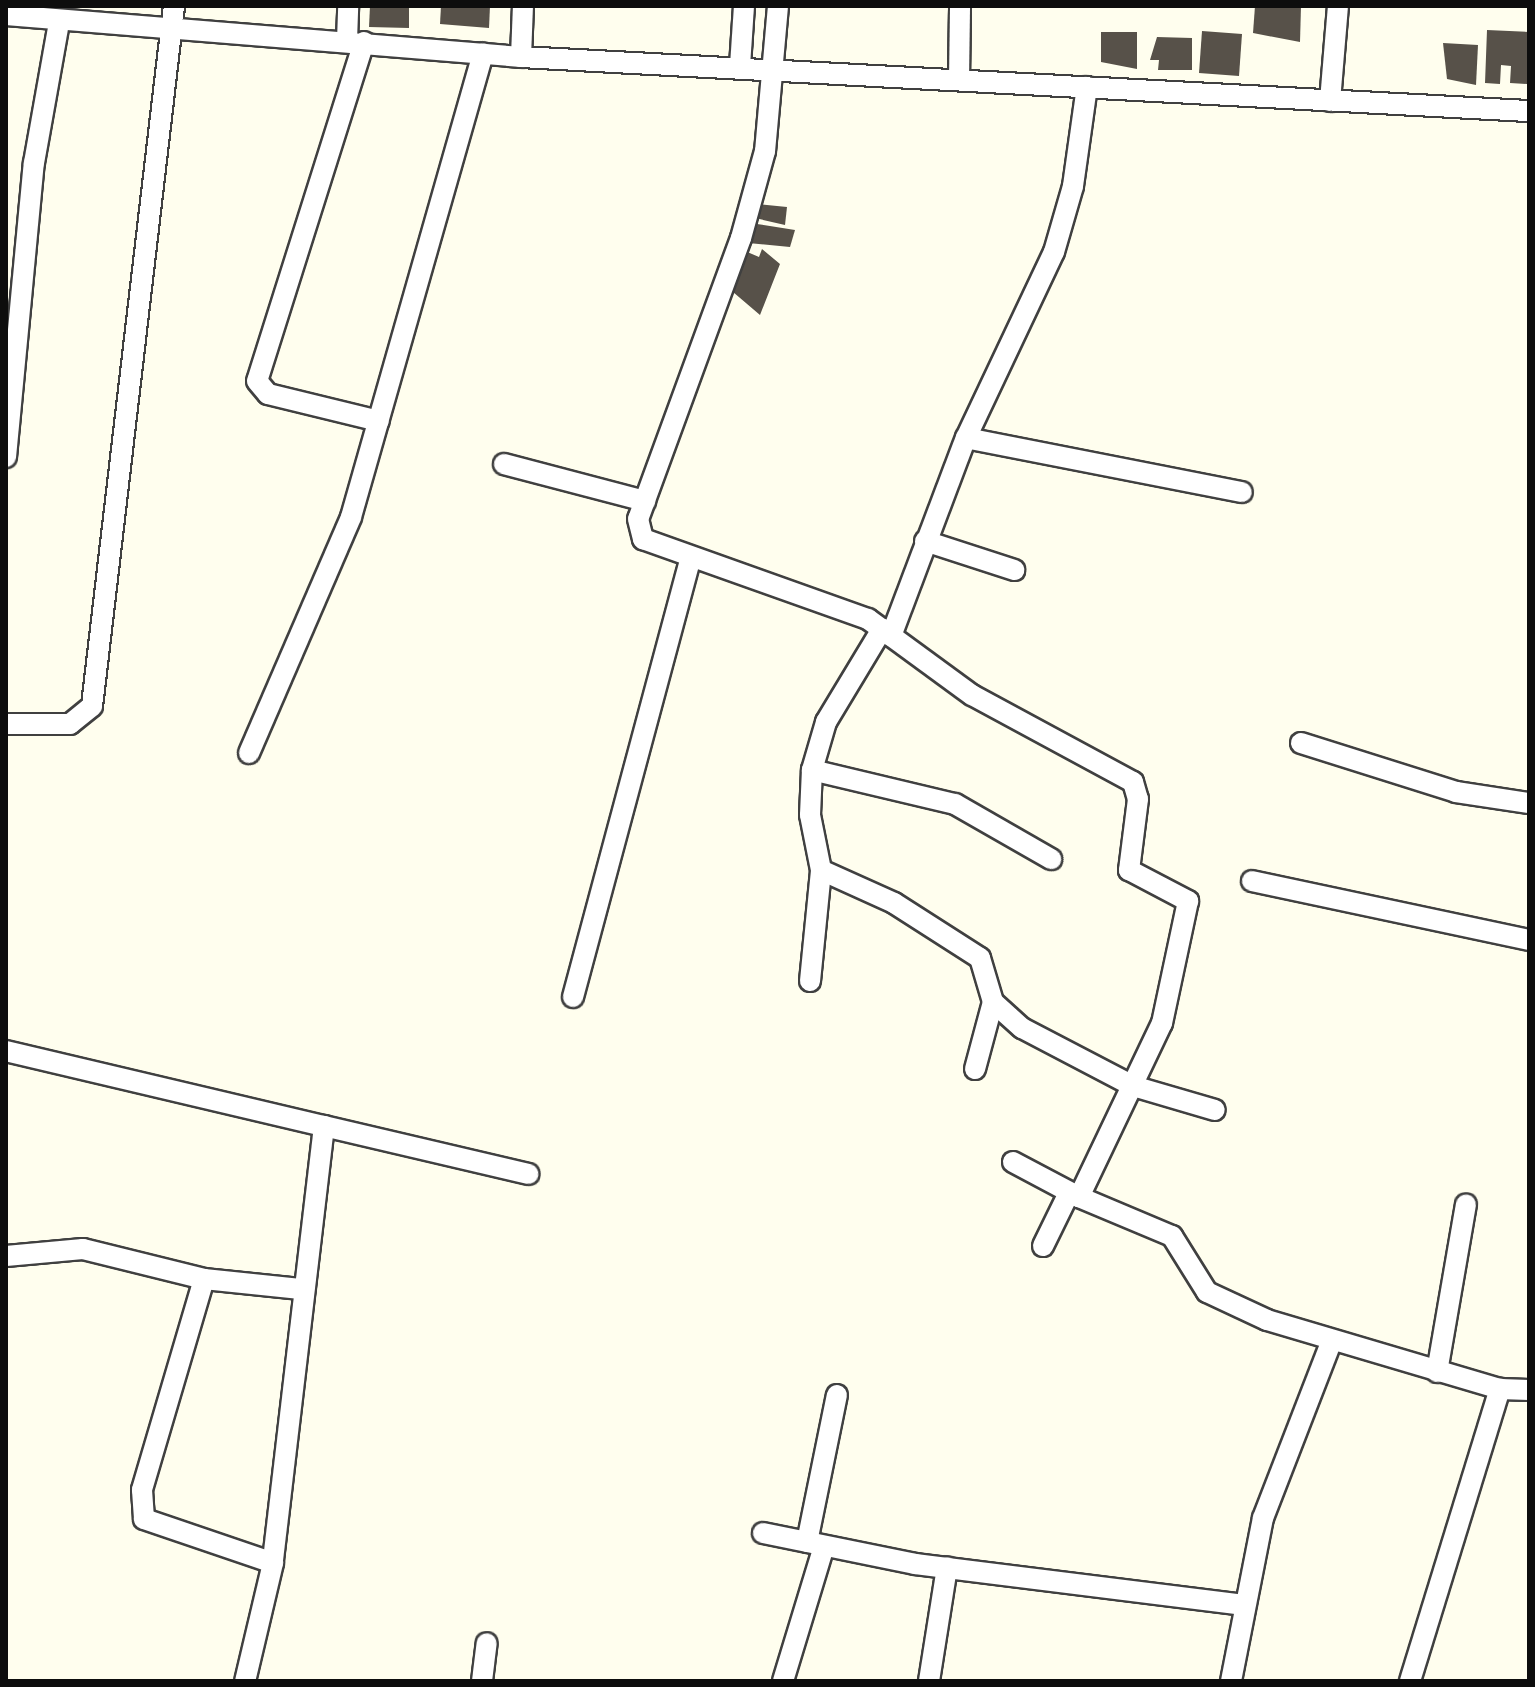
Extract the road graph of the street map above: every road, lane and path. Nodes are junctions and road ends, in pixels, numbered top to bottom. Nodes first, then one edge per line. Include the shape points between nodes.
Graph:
1 (174, 6) edge
2 (348, 6) edge
3 (523, 6) edge
4 (744, 6) edge
5 (778, 6) edge
6 (960, 6) edge
7 (1338, 6) edge
8 (6, 15) edge
9 (59, 22) junction
10 (174, 30) junction
11 (355, 42) junction
12 (483, 53) junction
13 (521, 57) junction
14 (740, 66) junction
15 (777, 66) junction
16 (959, 80) junction
17 (1087, 87) junction
18 (1330, 101) junction
19 (1529, 111) edge
20 (379, 421) junction
21 (966, 438) junction
22 (6, 457) edge
23 (504, 464) dead end
24 (1242, 492) dead end
25 (645, 501) junction
26 (925, 541) junction
27 (691, 558) junction
28 (1014, 570) dead end
29 (887, 633) junction
30 (6, 724) edge
31 (1301, 743) dead end
32 (249, 753) dead end
33 (812, 770) junction
34 (1529, 803) edge
35 (1051, 859) dead end
36 (821, 870) junction
37 (1252, 881) dead end
38 (1529, 940) edge
39 (810, 981) dead end
40 (573, 997) dead end
41 (993, 1002) junction
42 (6, 1051) edge
43 (975, 1069) dead end
44 (1133, 1086) junction
45 (1215, 1110) dead end
46 (324, 1126) junction
47 (1013, 1162) dead end
48 (528, 1174) dead end
49 (1074, 1195) junction
50 (1466, 1204) dead end
51 (1043, 1246) dead end
52 (6, 1256) edge
53 (204, 1279) junction
54 (300, 1289) junction
55 (1331, 1343) junction
56 (1437, 1372) junction
57 (1500, 1389) junction
58 (1529, 1390) edge
59 (837, 1395) dead end
60 (763, 1533) dead end
61 (815, 1544) junction
62 (273, 1563) junction
63 (947, 1567) junction
64 (1244, 1605) junction
65 (487, 1643) dead end
66 (245, 1681) edge
67 (482, 1681) edge
68 (783, 1681) edge
69 (929, 1681) edge
70 (1231, 1681) edge
71 (1410, 1681) edge

1 - 10 street
2 - 11 street
3 - 13 street
4 - 14 street
5 - 15 street
6 - 16 street
7 - 18 street
8 - 9 street
9 - 10 street
9 - 22 street via 34,163
10 - 11 street
10 - 30 street via 92,706 70,724
11 - 12 street
11 - 20 street via 257,381 268,394
12 - 13 street
12 - 20 street
13 - 14 street
14 - 15 street
15 - 16 street
15 - 25 street via 765,151 741,238
16 - 17 street
17 - 18 street
17 - 21 street via 1073,186 1054,252
18 - 19 street
20 - 32 street via 351,517
21 - 24 street
21 - 26 street
23 - 25 street
25 - 27 street via 643,539
26 - 28 street
26 - 29 street
27 - 29 street via 846,609
27 - 40 street
29 - 33 street via 826,722
29 - 44 street via 972,695 1133,782 1138,799 1129,870 1188,901 1162,1023
31 - 34 street via 1456,792
33 - 35 street via 955,804
33 - 36 street via 810,815
36 - 39 street
36 - 41 street via 894,903 980,958
37 - 38 street
41 - 43 street
41 - 44 street via 1022,1028
42 - 46 street
44 - 45 street
44 - 49 street
46 - 48 street
46 - 54 street
47 - 49 street
49 - 51 street
49 - 55 street via 1172,1236 1207,1292
50 - 56 street
52 - 53 street via 83,1249
53 - 54 street
53 - 62 street via 142,1490 144,1519
54 - 62 street
55 - 56 street
55 - 64 street via 1263,1518
56 - 57 street
57 - 58 street
57 - 71 street
59 - 61 street
60 - 61 street
61 - 63 street
61 - 68 street
62 - 66 street
63 - 64 street
63 - 69 street
64 - 70 street
65 - 67 street

